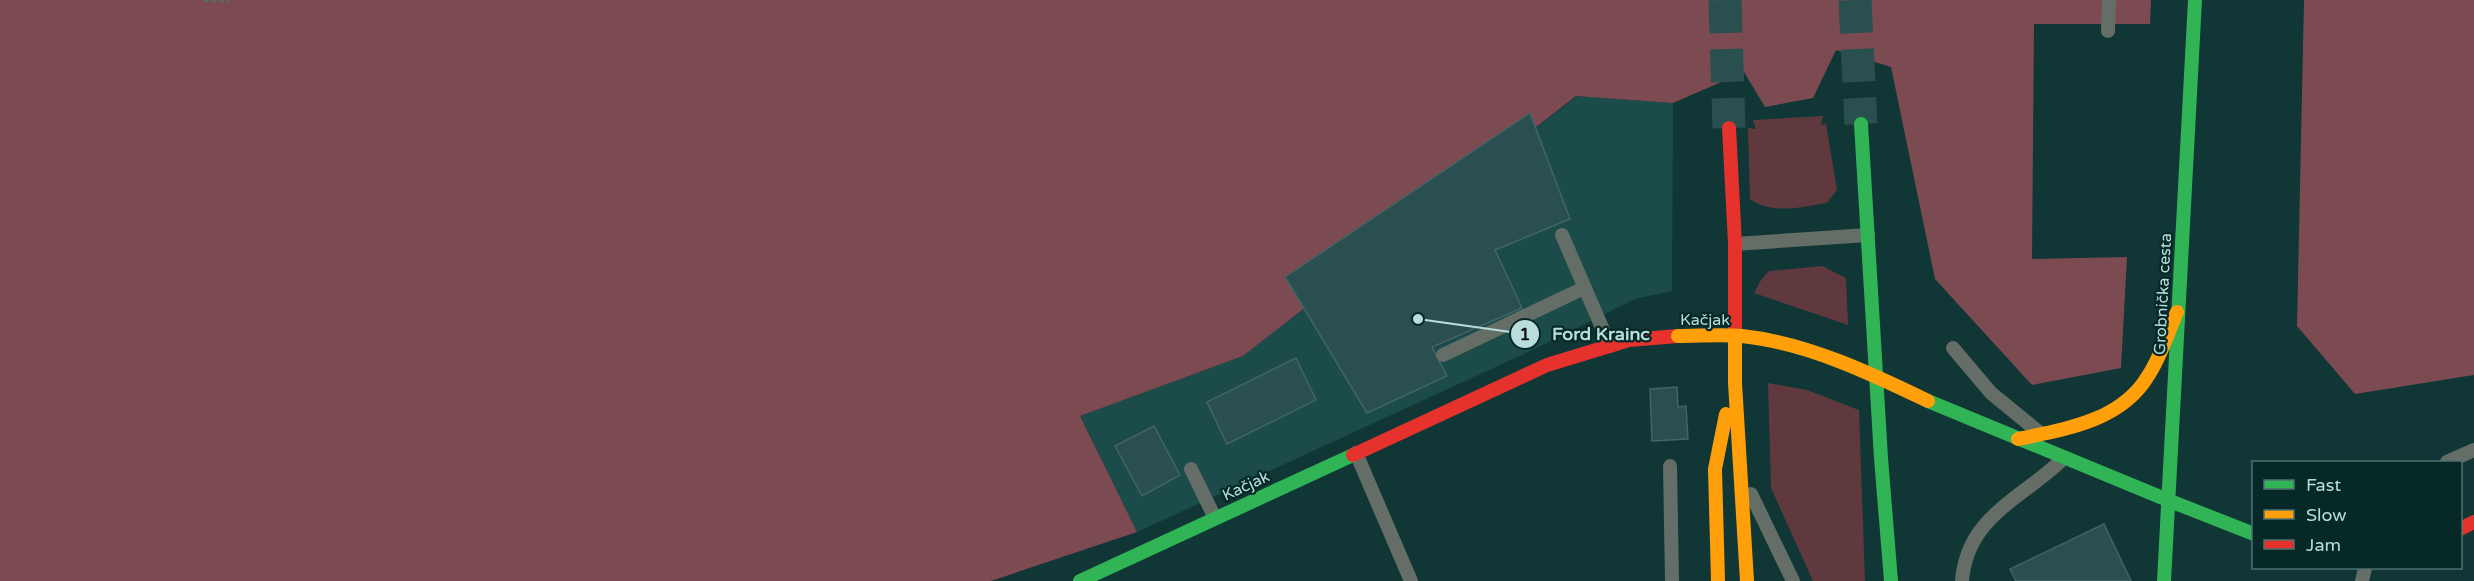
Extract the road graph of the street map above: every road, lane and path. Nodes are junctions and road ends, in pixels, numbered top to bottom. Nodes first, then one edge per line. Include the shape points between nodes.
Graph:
1 (204, 0) edge
2 (229, 0) edge
3 (2109, 0) edge
4 (2195, 0) edge
5 (2108, 31) dead end
6 (1862, 123) tunnel mouth
7 (1729, 128) tunnel mouth
8 (1562, 235) dead end
9 (1868, 235) junction
10 (1735, 244) junction
11 (1584, 288) junction
12 (2177, 312) junction
13 (1610, 346) junction
14 (1953, 348) dead end
15 (1443, 355) dead end
16 (1735, 383) junction
17 (2041, 434) junction
18 (2018, 439) junction
19 (2474, 450) edge
20 (1356, 453) junction
21 (2064, 458) junction
22 (2449, 461) edge
23 (1670, 466) dead end
24 (1191, 470) dead end
25 (1740, 470) junction
26 (2170, 501) junction
27 (1215, 518) junction
28 (2252, 534) edge
29 (1080, 581) edge
30 (1410, 581) edge
31 (1672, 581) edge
32 (1718, 581) edge
33 (1747, 581) edge
34 (1793, 581) edge
35 (1891, 581) edge
36 (1962, 581) edge
37 (2164, 581) edge

1 - 2 path
3 - 5 lane
4 - 12 main road, Grobnička cesta
6 - 9 main road
7 - 10 main road
8 - 11 lane
9 - 10 lane
9 - 35 main road
10 - 16 main road
11 - 13 lane
11 - 15 lane
12 - 17 main road via 2152,369 2135,394 2098,418
12 - 26 main road, Grobnička cesta
13 - 18 main road, Kačjak, bridge via 1629,340 1678,336 1750,337 1846,365
13 - 20 main road, Kačjak via 1547,365
14 - 17 lane via 1991,393
16 - 25 main road
16 - 32 main road via 1715,469
17 - 18 main road
18 - 21 main road, Kačjak
19 - 22 lane
20 - 27 main road, Kačjak
20 - 30 lane
21 - 26 main road, Kačjak
21 - 36 lane via 1984,525 1963,561
23 - 31 lane
24 - 27 lane
25 - 33 main road
25 - 34 lane
26 - 28 main road
26 - 37 main road, Grobnička cesta
27 - 29 main road, Kačjak

